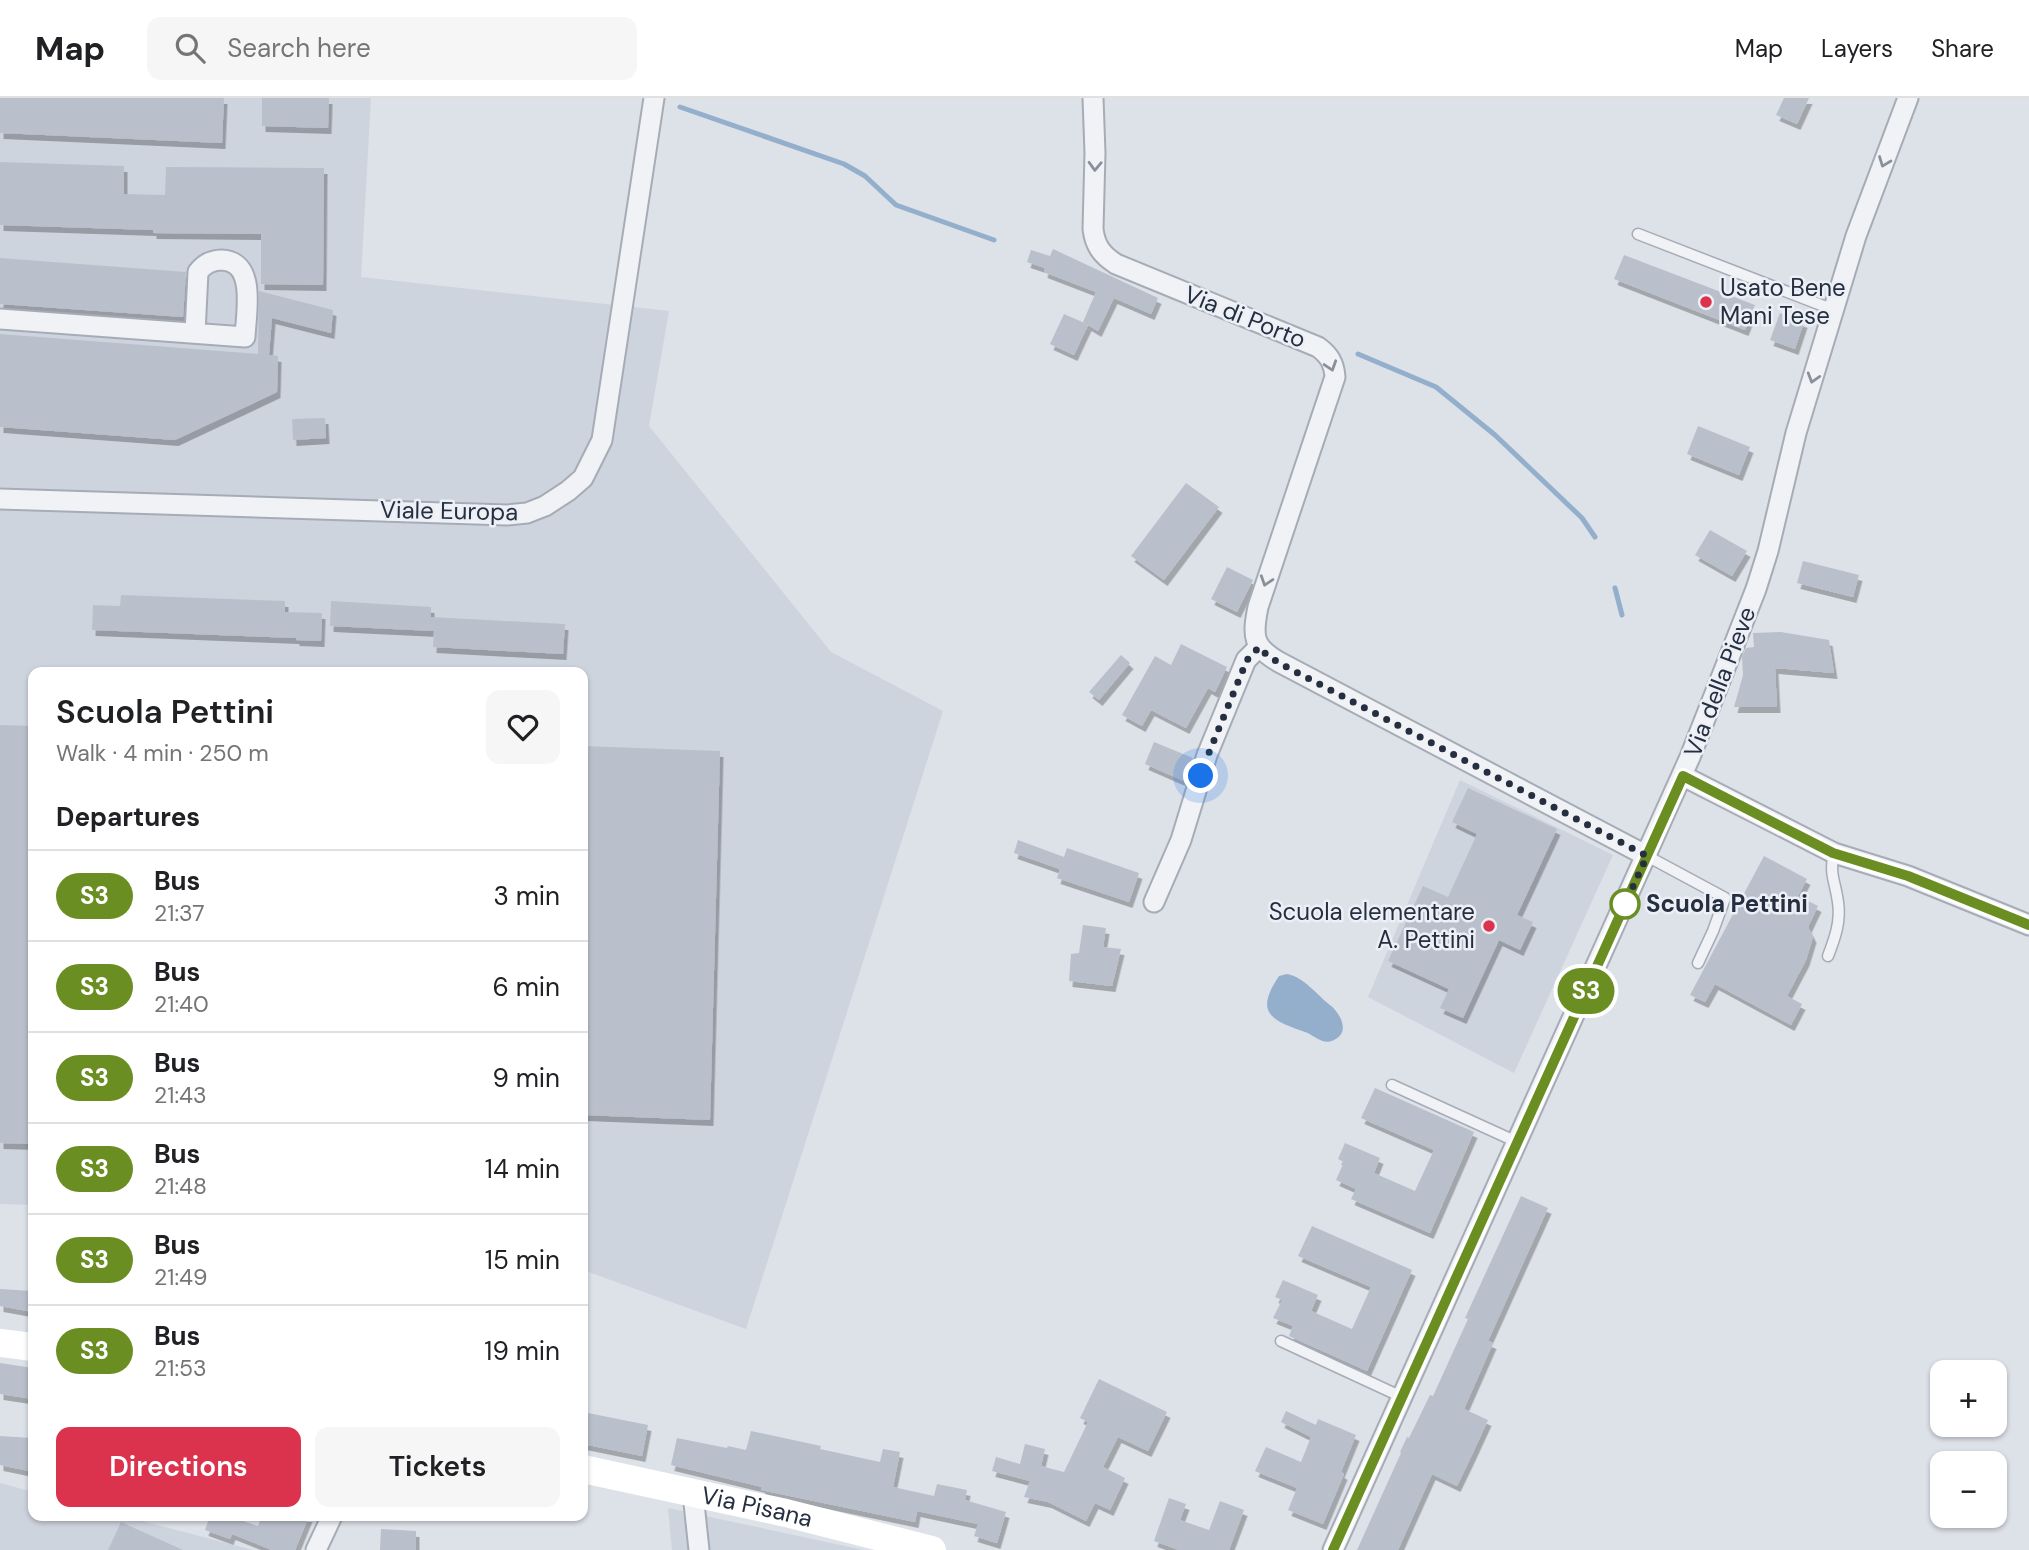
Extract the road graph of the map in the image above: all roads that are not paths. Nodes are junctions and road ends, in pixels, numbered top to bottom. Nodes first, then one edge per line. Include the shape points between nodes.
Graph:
1 (654, 98) edge
2 (1093, 98) edge
3 (1909, 98) edge
4 (1638, 234) dead end
5 (1833, 310) junction
6 (0, 319) edge
7 (195, 334) dead end
8 (0, 499) edge
9 (1259, 647) junction
10 (1683, 776) junction
11 (1833, 853) junction
12 (1647, 856) junction
13 (1154, 902) dead end
14 (2029, 925) edge
15 (1828, 956) dead end
16 (1698, 963) dead end
17 (1392, 1085) dead end
18 (1517, 1142) junction
19 (1281, 1341) dead end
20 (0, 1343) edge
21 (28, 1346) edge
22 (1402, 1397) junction
23 (588, 1470) edge
24 (693, 1494) junction
25 (330, 1521) edge
26 (316, 1550) edge
27 (699, 1550) edge
28 (932, 1550) edge
29 (1333, 1550) edge

1 - 8 street, Viale Europa via 601,440 583,478 545,506 507,515
2 -> 9 street, Via di Porto via 1093,229 1101,252 1116,264 1318,347 1335,369 1258,607 1255,633
3 -> 5 street, Via della Pieve
4 - 5 lane
5 -> 10 street, Via della Pieve via 1756,590
6 - 7 street
9 - 12 street via 1279,663
9 - 13 street via 1247,660 1222,720
10 - 11 street
10 - 12 street, Via della Pieve
11 - 14 street via 1908,876
11 - 15 lane via 1830,868 1838,922
12 - 16 lane via 1725,898
12 - 18 street, Via della Pieve
17 - 18 lane
18 - 22 street, Via della Pieve
19 - 22 lane
20 - 21 main road
22 - 29 street, Via della Pieve
23 - 24 main road, Via Pisana
24 - 27 street
24 - 28 main road, Via Pisana
25 - 26 street

